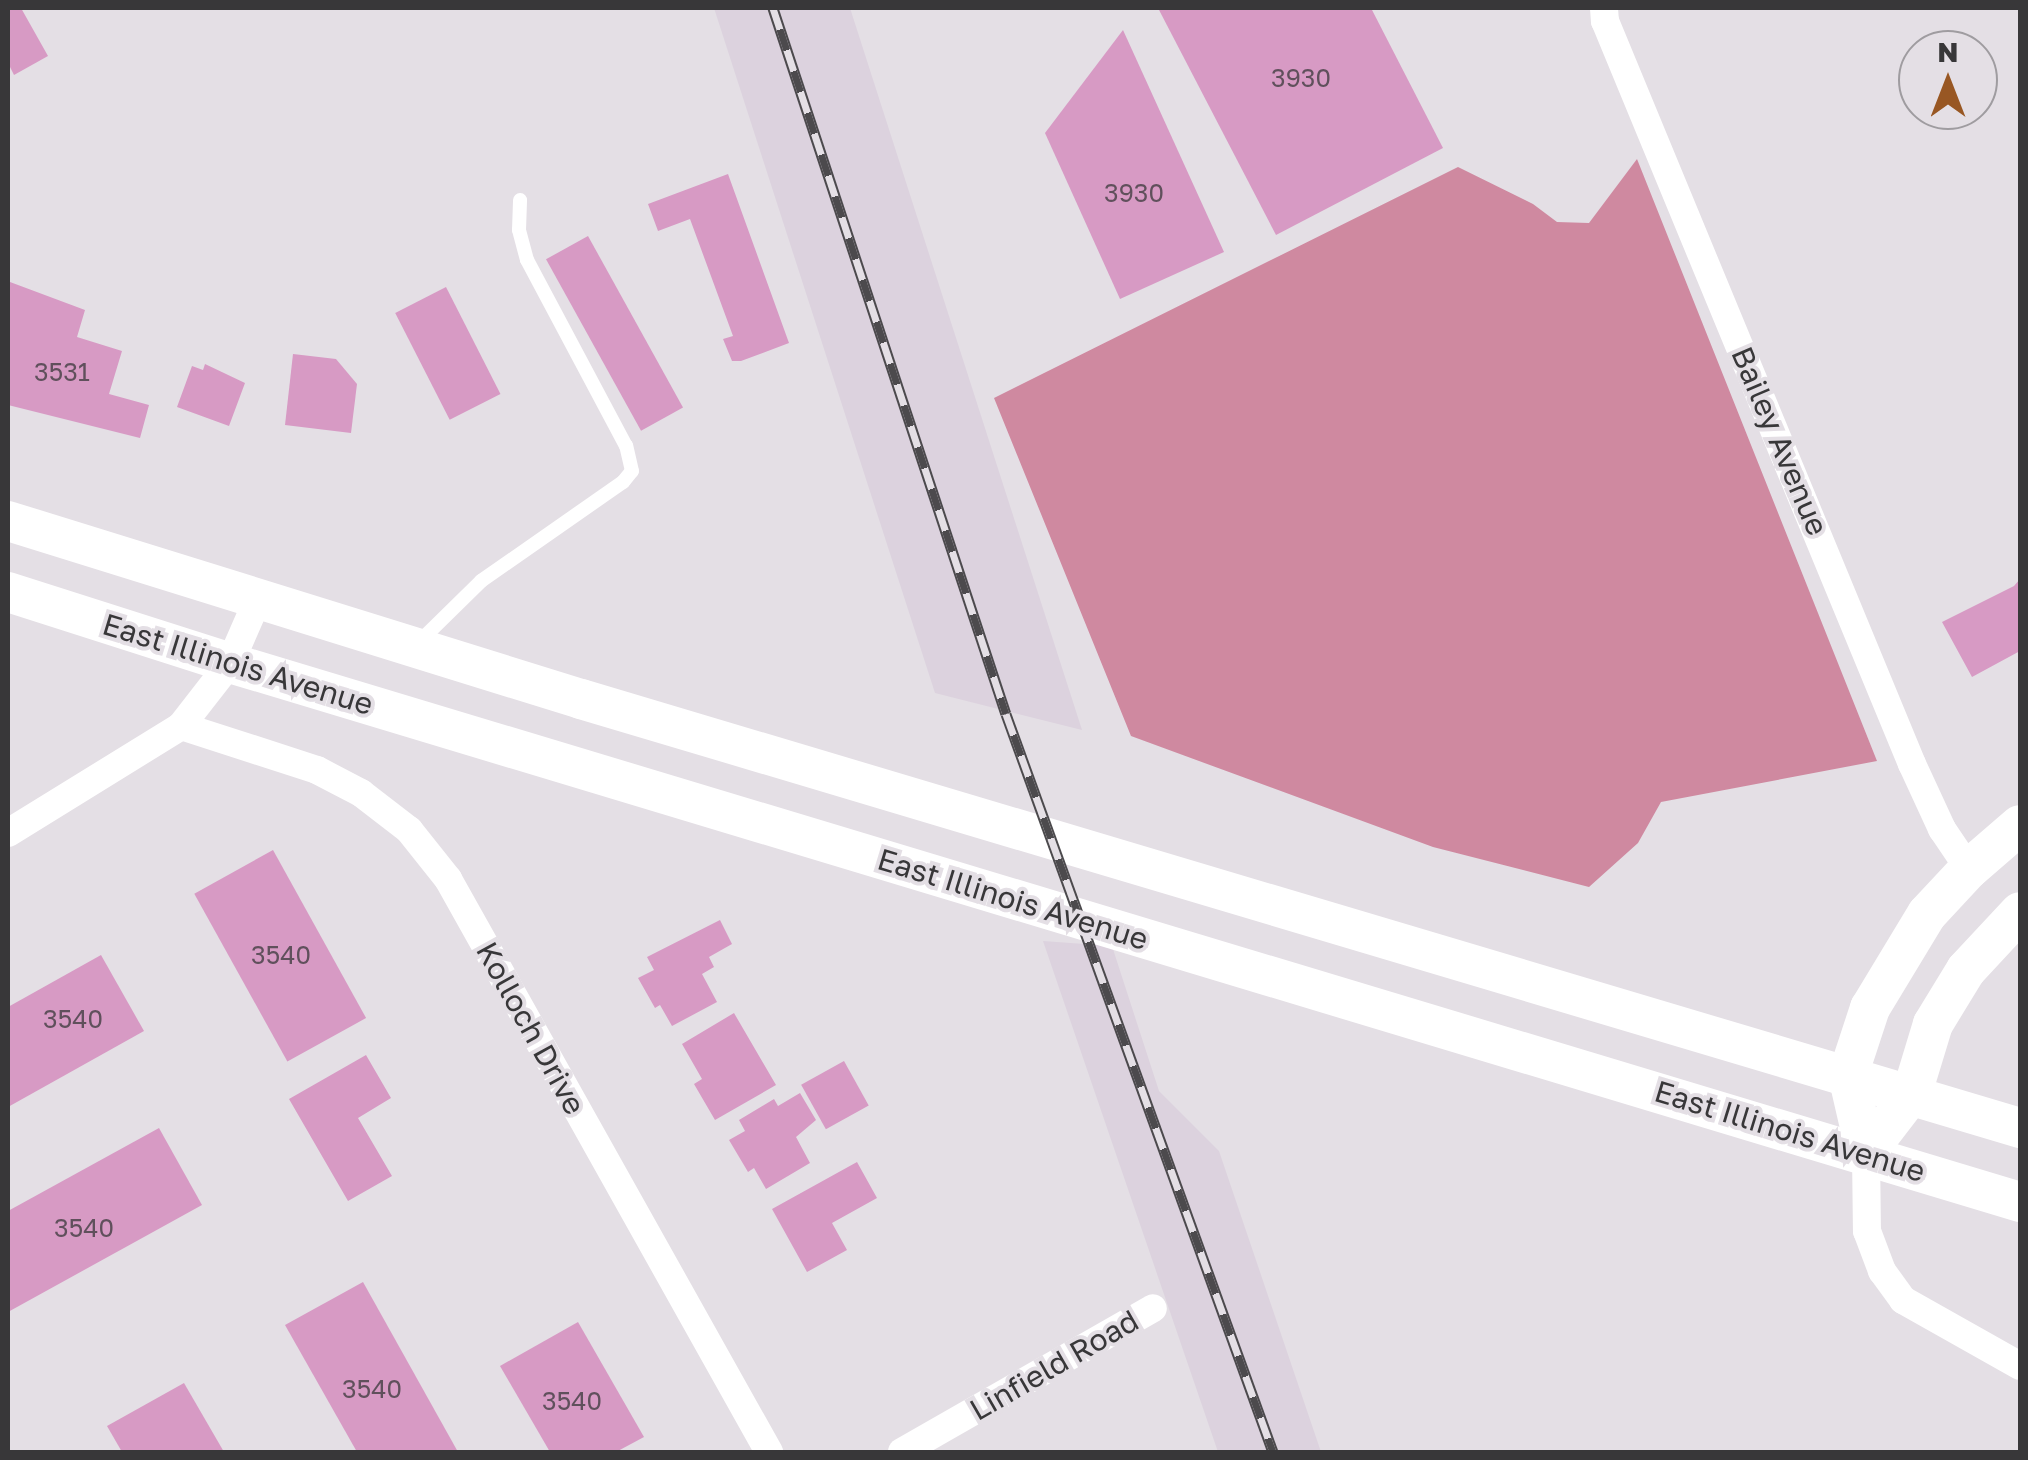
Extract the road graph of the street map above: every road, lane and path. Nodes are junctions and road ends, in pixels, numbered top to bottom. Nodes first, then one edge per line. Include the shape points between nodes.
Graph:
1 (1604, 8) edge
2 (520, 200) dead end
3 (8, 521) edge
4 (8, 592) edge
5 (258, 599) junction
6 (413, 648) junction
7 (230, 664) junction
8 (181, 726) junction
9 (2020, 826) edge
10 (8, 833) edge
11 (1970, 869) junction
12 (2020, 912) edge
13 (1848, 1074) junction
14 (1912, 1093) junction
15 (2020, 1128) edge
16 (1866, 1152) junction
17 (2020, 1202) edge
18 (1153, 1308) dead end
19 (2020, 1366) edge
20 (769, 1452) edge
21 (902, 1452) edge

1 - 11 street, Bailey Avenue via 1912,764 1942,829
2 - 6 lane via 527,260 626,446 632,470 481,581
3 - 5 main road
4 - 7 main road, East Illinois Avenue
5 - 6 main road
5 - 7 street
6 - 13 main road
7 - 8 street
7 - 16 main road, East Illinois Avenue
8 - 10 street
8 - 20 street, Kolloch Drive via 316,770 409,830 448,880
9 - 11 main road
11 - 13 main road via 1927,914 1895,964 1870,1008
12 - 14 main road via 1966,970 1933,1024
13 - 14 main road
13 - 16 main road
14 - 15 main road
14 - 16 main road
16 - 17 main road, East Illinois Avenue
16 - 19 street via 1867,1231 1882,1271 1904,1300
18 - 21 street, Linfield Road

